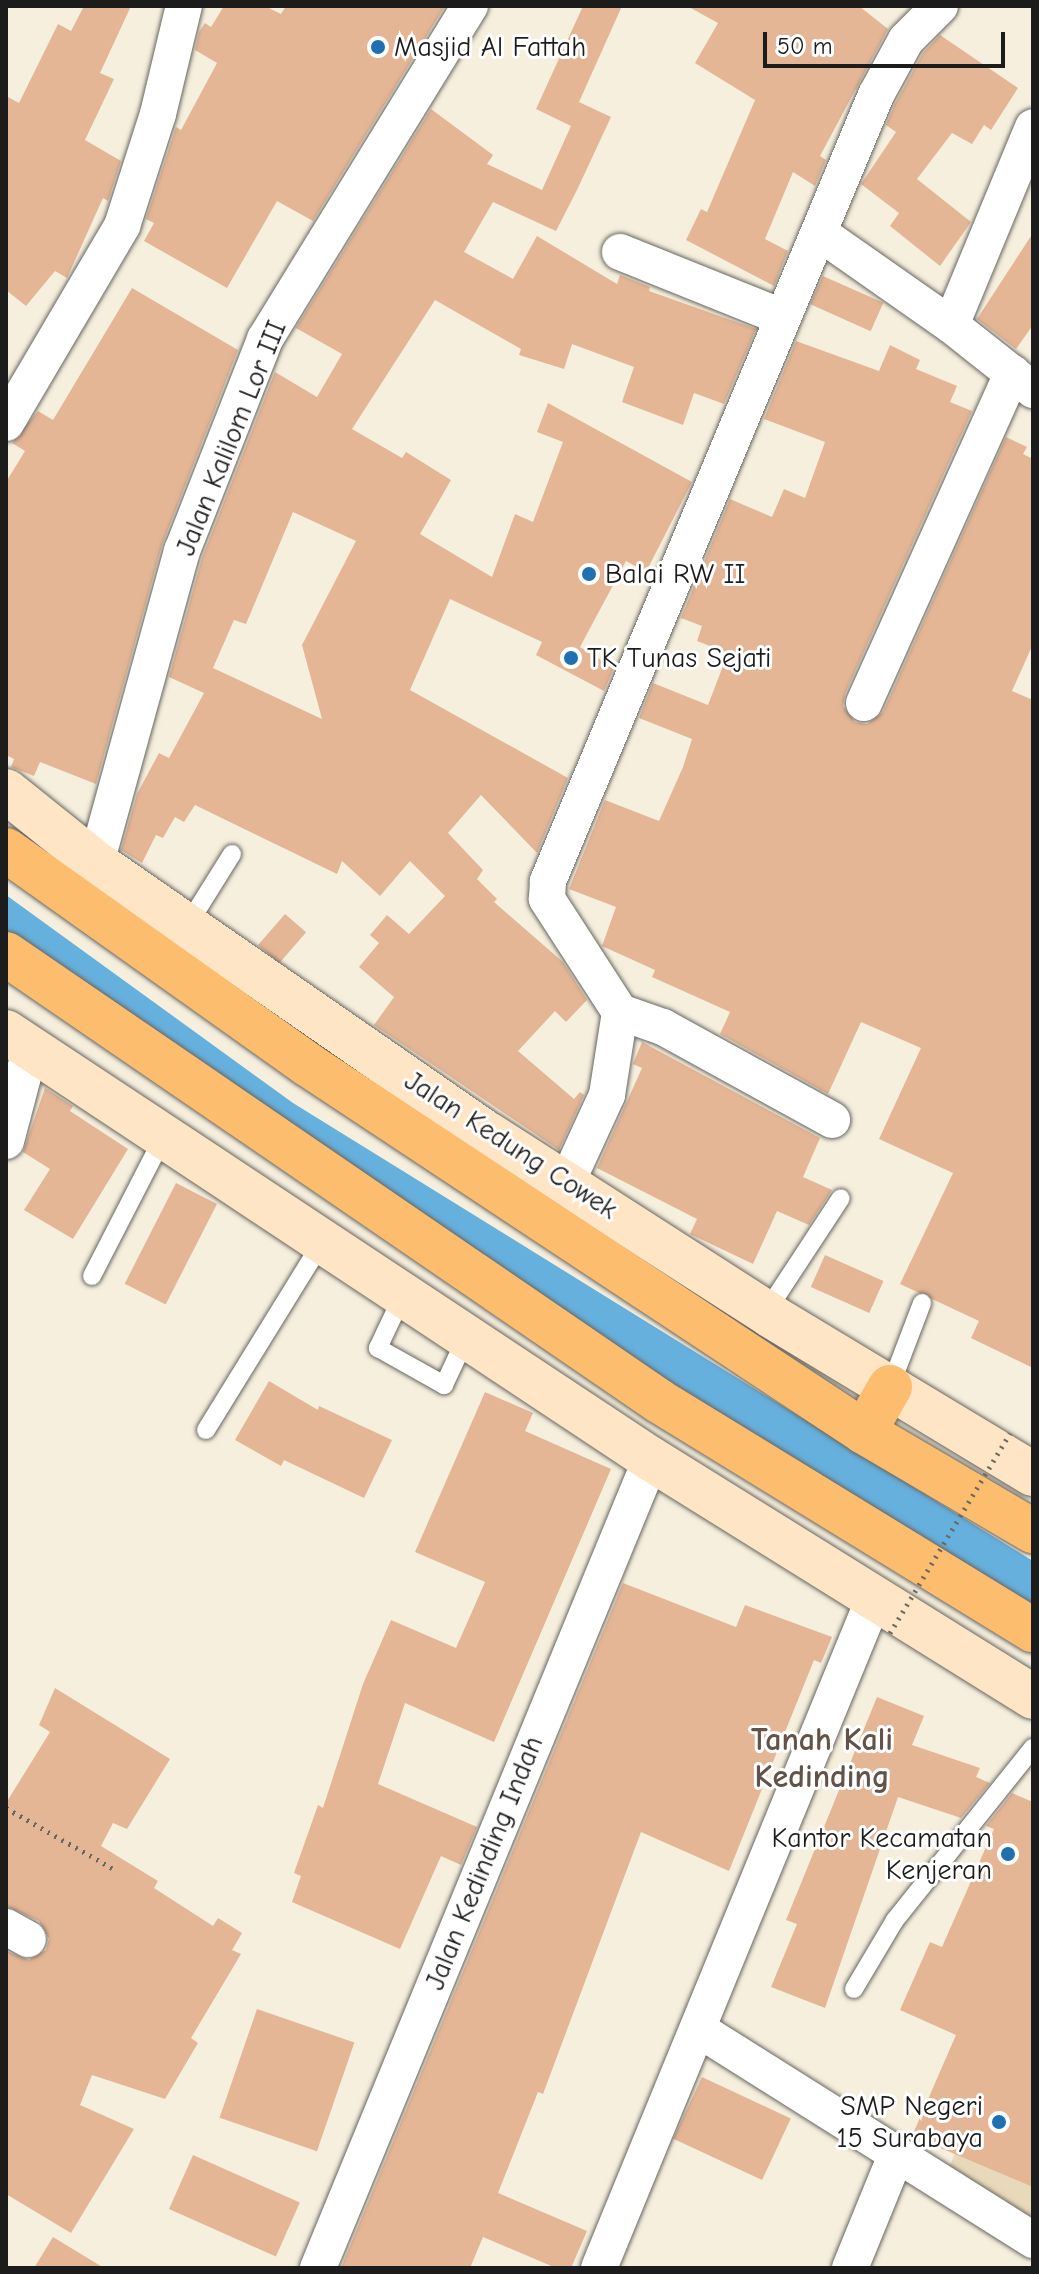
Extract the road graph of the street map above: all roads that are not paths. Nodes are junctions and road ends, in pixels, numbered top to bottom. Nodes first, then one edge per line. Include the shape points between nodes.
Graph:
1 (184, 6) edge
2 (470, 6) edge
3 (940, 6) edge
4 (1033, 127) edge
5 (821, 234) junction
6 (620, 252) dead end
7 (782, 317) junction
8 (951, 325) junction
9 (1022, 381) edge
10 (6, 423) edge
11 (864, 703) dead end
12 (6, 791) edge
13 (6, 850) edge
14 (232, 854) dead end
15 (96, 863) junction
16 (187, 926) junction
17 (6, 954) edge
18 (620, 1012) junction
19 (18, 1041) edge
20 (832, 1120) dead end
21 (163, 1138) junction
22 (6, 1141) edge
23 (567, 1182) junction
24 (841, 1198) dead end
25 (322, 1242) junction
26 (92, 1276) dead end
27 (403, 1295) junction
28 (922, 1303) dead end
29 (765, 1312) junction
30 (467, 1336) junction
31 (890, 1387) junction
32 (206, 1430) dead end
33 (864, 1432) junction
34 (651, 1459) junction
35 (1033, 1474) edge
36 (1033, 1531) edge
37 (882, 1614) junction
38 (1033, 1630) edge
39 (1033, 1697) edge
40 (1033, 1748) edge
41 (854, 1989) dead end
42 (698, 2029) junction
43 (896, 2155) junction
44 (1033, 2240) edge
45 (318, 2268) edge
46 (599, 2268) edge
47 (850, 2268) edge

1 - 10 street via 158,114 122,226
2 - 15 street, Jalan Kalilom Lor III via 265,339 182,551
3 - 5 street via 906,40 876,95
4 - 8 street
5 - 7 street
5 - 8 street
6 - 7 street
7 - 18 street via 545,893
8 - 9 street
9 - 11 street
12 - 15 main road, Jalan Kedung Cowek
13 - 33 highway, Jalan Kedung Cowek via 307,1064
14 - 16 lane
15 - 16 main road, Jalan Kedung Cowek
16 - 23 main road, Jalan Kedung Cowek via 488,1134
17 - 38 highway via 659,1401
18 - 20 street via 663,1027
18 - 23 street via 607,1095
19 - 21 main road
19 - 22 street
21 - 25 main road
21 - 26 lane
23 - 29 main road, Jalan Kedung Cowek
24 - 29 lane
25 - 27 main road
25 - 32 lane
27 - 30 main road
27 - 30 lane via 378,1348 444,1385
28 - 31 lane
29 - 31 main road, Jalan Kedung Cowek
30 - 34 main road
31 - 33 highway
31 - 35 main road, Jalan Kedung Cowek
33 - 36 highway, Jalan Kedung Cowek
34 - 37 main road
34 - 45 street, Jalan Kedinding Indah
37 - 39 main road
37 - 42 street
40 - 41 lane via 895,1920
42 - 43 street
42 - 46 street
43 - 44 street
43 - 47 street

